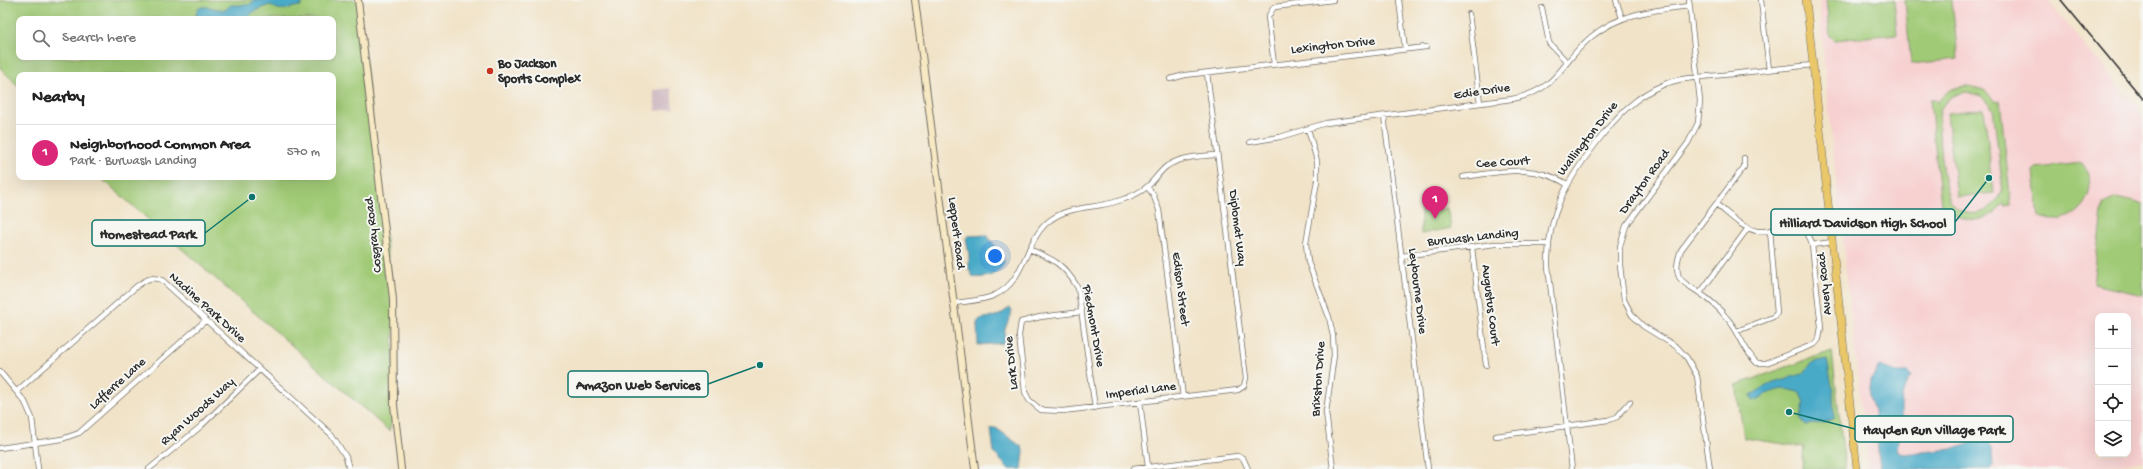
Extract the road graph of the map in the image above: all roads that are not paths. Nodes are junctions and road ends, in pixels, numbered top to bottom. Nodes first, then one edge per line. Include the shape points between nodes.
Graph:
1 (358, 0) edge
2 (915, 0) edge
3 (1333, 0) edge
4 (1399, 0) edge
5 (1616, 0) edge
6 (1689, 0) edge
7 (1761, 0) edge
8 (1806, 0) edge
9 (1690, 6) junction
10 (1542, 8) dead end
11 (1469, 14) dead end
12 (1622, 18) junction
13 (1426, 47) dead end
14 (1405, 49) junction
15 (1568, 62) junction
16 (1274, 64) junction
17 (1813, 65) junction
18 (1769, 70) junction
19 (1207, 73) junction
20 (1698, 78) junction
21 (1170, 79) dead end
22 (1480, 103) junction
23 (1384, 116) junction
24 (1308, 129) junction
25 (1250, 142) dead end
26 (1217, 155) junction
27 (1744, 158) dead end
28 (1463, 177) dead end
29 (1567, 184) junction
30 (1147, 187) junction
31 (1716, 204) junction
32 (1748, 228) junction
33 (1770, 230) junction
34 (1832, 242) junction
35 (1548, 244) junction
36 (1812, 245) junction
37 (1472, 248) junction
38 (1029, 249) junction
39 (1402, 256) junction
40 (1700, 293) junction
41 (954, 303) junction
42 (1082, 312) junction
43 (206, 320) junction
44 (1737, 331) junction
45 (1486, 365) dead end
46 (260, 370) junction
47 (0, 372) edge
48 (1244, 386) joint
49 (17, 391) junction
50 (1183, 397) junction
51 (1140, 402) junction
52 (1630, 402) dead end
53 (1095, 408) junction
54 (1040, 410) joint
55 (1566, 426) junction
56 (1496, 436) dead end
57 (35, 444) junction
58 (0, 448) edge
59 (1148, 467) junction
60 (38, 469) edge
61 (150, 469) edge
62 (349, 469) edge
63 (401, 469) edge
64 (974, 469) edge
65 (1133, 469) edge
66 (1248, 469) edge
67 (1333, 469) edge
68 (1428, 469) edge
69 (1572, 469) edge
70 (1710, 469) edge
71 (1857, 469) edge

1 - 63 main road, Cosgray Road via 393,299 394,405
2 - 41 main road, Leppert Road
3 - 16 street via 1274,7 1270,10 1268,16
4 - 14 street
5 - 12 street
6 - 9 street, Drayton Road
7 - 18 street
8 - 17 main road, Avery Road
9 - 12 street, Edie Drive via 1655,10
9 - 20 street, Drayton Road
10 - 15 street via 1549,43
11 - 22 street
12 - 15 street, Edie Drive via 1592,36
13 - 14 street, Lexington Drive
14 - 16 street, Lexington Drive
15 - 22 street, Edie Drive via 1541,90 1522,97
16 - 19 street, Lexington Drive
17 - 18 street, Wallington Drive
17 - 34 main road, Avery Road
18 - 20 street, Wallington Drive
19 - 21 street, Lexington Drive
19 - 26 street, Diplomat Way
20 - 29 street, Wallington Drive via 1666,84 1627,106
20 - 70 street, Drayton Road via 1698,124 1688,143 1626,226 1620,246 1620,265 1624,300 1632,315 1643,326 1677,347 1697,376
22 - 23 street, Edie Drive
23 - 24 street, Edie Drive via 1326,123
23 - 39 street, Leybourne Drive
24 - 25 street, Edie Drive
24 - 67 street, Brixston Drive via 1317,161 1317,180 1306,243 1308,262 1329,317 1333,336 1334,355 1326,412
26 - 30 street via 1178,161 1167,166
26 - 48 street, Diplomat Way via 1246,378
27 - 31 street via 1744,167
28 - 29 street, Cee Court via 1521,170 1547,174
29 - 35 street, Wallington Drive via 1552,220
30 - 38 street via 1112,203 1068,210 1056,215 1041,228
30 - 50 street, Edison Street via 1153,194 1159,210
31 - 32 street
31 - 40 street via 1677,259 1679,276
32 - 33 street via 1758,231
32 - 40 street
33 - 36 street via 1802,229 1808,234
33 - 44 street via 1777,313 1773,317
34 - 36 street
34 - 71 main road, Avery Road
35 - 37 street, Burwash Landing via 1516,243
35 - 55 street, Wallington Drive via 1548,284
36 - 44 street via 1821,333 1818,341 1811,347 1766,363 1757,363
37 - 39 street, Burwash Landing
37 - 45 street, Augustus Court
38 - 41 street via 1016,277 1007,287 995,295
38 - 42 street, Piedmont Drive via 1060,263 1070,274 1078,288
39 - 68 street, Leybourne Drive
40 - 44 street via 1726,316
41 - 64 main road, Leppert Road
42 - 53 street, Piedmont Drive
42 - 54 street, Lark Drive via 1021,322 1019,335 1026,392 1029,400
43 - 46 street, Nadine Park Drive
43 - 49 street, Nadine Park Drive via 162,280 148,278
43 - 57 street, Lafferre Lane via 79,433
46 - 61 street, Ryan Woods Way via 200,427
46 - 62 street, Nadine Park Drive via 332,435 346,457
47 - 49 street
48 - 50 street, Imperial Lane via 1238,390
49 - 57 street via 32,418
50 - 51 street, Imperial Lane
51 - 53 street, Imperial Lane
51 - 59 street
52 - 55 street via 1617,417
53 - 54 street, Imperial Lane
55 - 56 street
55 - 69 street, Wallington Drive
57 - 58 street, Lafferre Lane
57 - 60 street
59 - 65 street
59 - 66 street via 1230,456 1243,458

